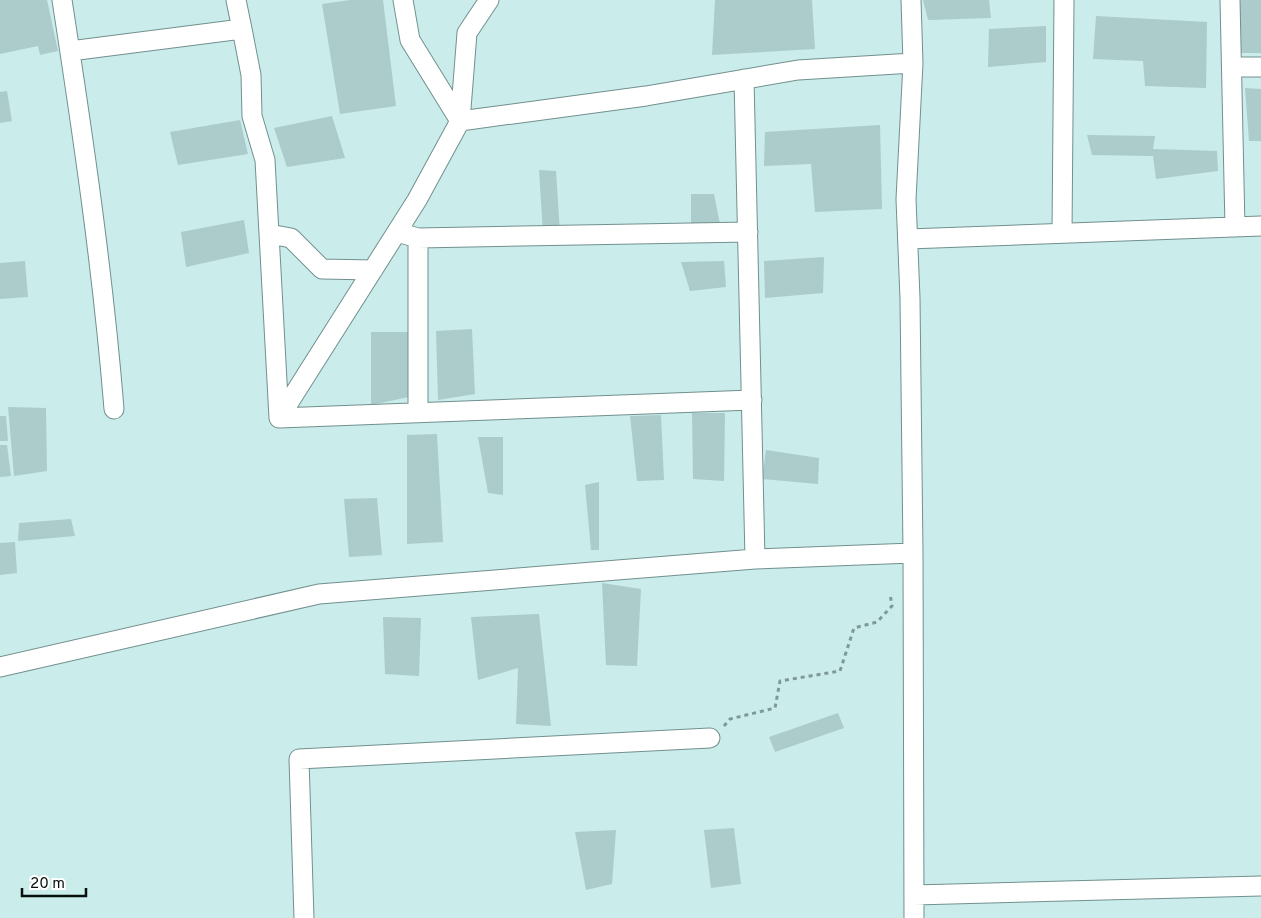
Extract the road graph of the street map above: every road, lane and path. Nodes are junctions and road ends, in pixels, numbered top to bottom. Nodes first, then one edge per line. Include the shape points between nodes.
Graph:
1 (62, 0) edge
2 (236, 0) edge
3 (403, 0) edge
4 (489, 0) edge
5 (911, 0) edge
6 (1064, 0) edge
7 (1230, 0) edge
8 (242, 29) junction
9 (70, 51) junction
10 (913, 63) junction
11 (1232, 67) junction
12 (1261, 67) edge
13 (744, 79) junction
14 (460, 121) junction
15 (1261, 226) edge
16 (1235, 227) junction
17 (397, 232) junction
18 (748, 232) junction
19 (1062, 233) junction
20 (269, 234) junction
21 (418, 238) junction
22 (908, 239) junction
23 (372, 270) junction
24 (752, 400) junction
25 (114, 409) dead end
26 (418, 412) junction
27 (279, 418) junction
28 (913, 553) junction
29 (755, 559) junction
30 (890, 594) dead end
31 (0, 667) edge
32 (710, 738) joint
33 (1261, 886) edge
34 (914, 895) junction
35 (304, 918) edge
36 (914, 918) edge

1 - 9 street
2 - 8 street
3 - 14 street via 410,40
4 - 14 street via 467,33
5 - 10 street
6 - 19 street
7 - 11 street
8 - 9 street
8 - 20 street via 251,76 252,116 265,160
9 - 25 street via 84,143
10 - 13 street via 798,70
10 - 22 street via 906,199
11 - 12 street
11 - 16 street
13 - 14 street
13 - 18 street
14 - 17 street
15 - 16 street
16 - 19 street
17 - 21 street
17 - 23 street
18 - 21 street
18 - 24 street
19 - 22 street
20 - 23 street via 291,238 322,269
20 - 27 street
21 - 26 street
22 - 28 street
23 - 27 street
24 - 26 street
24 - 29 street
26 - 27 street
28 - 29 street
28 - 34 street
29 - 31 street via 319,594
30 - 32 path via 892,606 877,622 854,628 840,671 780,680 775,708 730,719
32 - 35 street via 299,759
33 - 34 street
34 - 36 street

